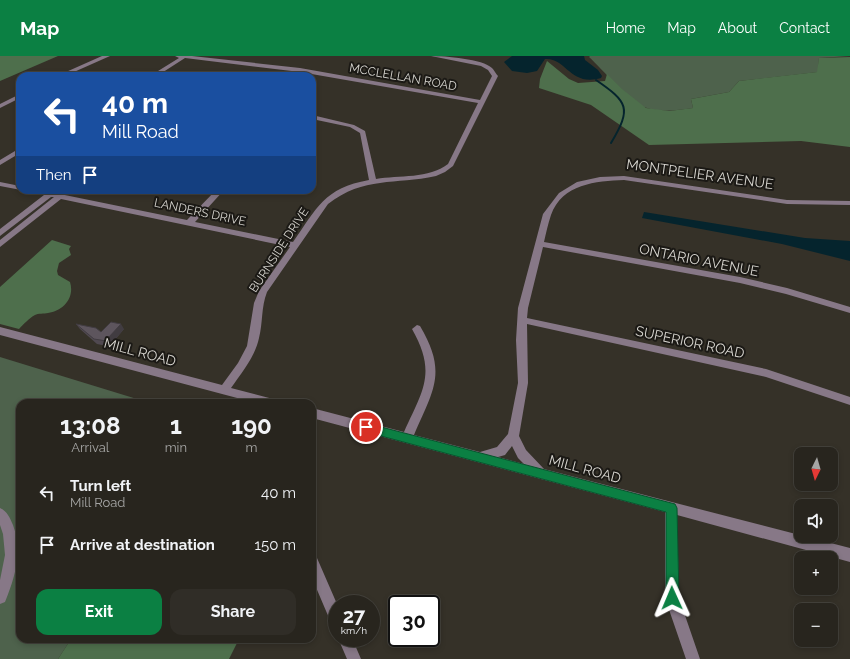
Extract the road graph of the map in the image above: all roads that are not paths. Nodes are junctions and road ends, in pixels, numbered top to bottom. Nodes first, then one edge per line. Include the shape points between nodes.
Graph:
1 (107, 56) edge
2 (434, 56) edge
3 (181, 57) edge
4 (69, 72) edge
5 (159, 72) edge
6 (311, 72) edge
7 (316, 73) edge
8 (16, 98) edge
9 (482, 102) junction
10 (0, 106) edge
11 (316, 118) edge
12 (16, 153) edge
13 (0, 163) edge
14 (373, 181) junction
15 (0, 184) edge
16 (16, 187) edge
17 (56, 194) edge
18 (216, 194) edge
19 (850, 204) edge
20 (190, 222) junction
21 (0, 233) edge
22 (0, 244) edge
23 (540, 244) junction
24 (295, 245) junction
25 (850, 310) edge
26 (522, 320) junction
27 (417, 329) dead end
28 (0, 331) edge
29 (229, 392) junction
30 (235, 399) edge
31 (257, 399) edge
32 (850, 401) edge
33 (316, 414) edge
34 (513, 436) junction
35 (407, 438) junction
36 (481, 457) junction
37 (540, 473) junction
38 (672, 508) junction
39 (0, 514) edge
40 (850, 555) edge
41 (316, 572) edge
42 (0, 598) edge
43 (328, 599) edge
44 (349, 647) edge
45 (354, 659) edge
46 (693, 659) edge

1 - 4 street
2 - 9 street, BURNSIDE DRIVE via 490,68 495,76
3 - 5 street
3 - 6 street, MCCLELLAN ROAD
7 - 9 street, MCCLELLAN ROAD
8 - 10 street
9 - 14 street, BURNSIDE DRIVE via 455,159 448,168 429,175
11 - 14 street via 352,126 363,132
12 - 13 street
14 - 24 street, BURNSIDE DRIVE via 352,185 334,194 325,202
15 - 16 street
17 - 20 street, LANDERS DRIVE
17 - 21 street
17 - 22 street
18 - 20 street
19 - 23 street, MONTPELIER AVENUE via 787,202 648,180 599,179 579,183 563,191 547,214
20 - 24 street, LANDERS DRIVE
23 - 25 street, ONTARIO AVENUE via 740,280
23 - 26 street, MONTPELIER AVENUE
24 - 29 street, BURNSIDE DRIVE via 260,298 254,340
26 - 32 street, SUPERIOR ROAD via 766,373
26 - 34 street, MONTPELIER AVENUE via 523,383
27 - 35 street via 431,355 432,373
28 - 29 street, MILL ROAD
29 - 30 street
29 - 31 street, MILL ROAD
33 - 35 street, MILL ROAD
34 - 36 street, MONTPELIER AVENUE via 501,451
34 - 37 street via 522,454
35 - 36 street, MILL ROAD
36 - 37 street, MILL ROAD
37 - 38 street, MILL ROAD
38 - 40 street, MILL ROAD
38 - 46 street via 672,598
39 - 42 street via 9,530 12,552 10,571
41 - 43 street
44 - 45 street

